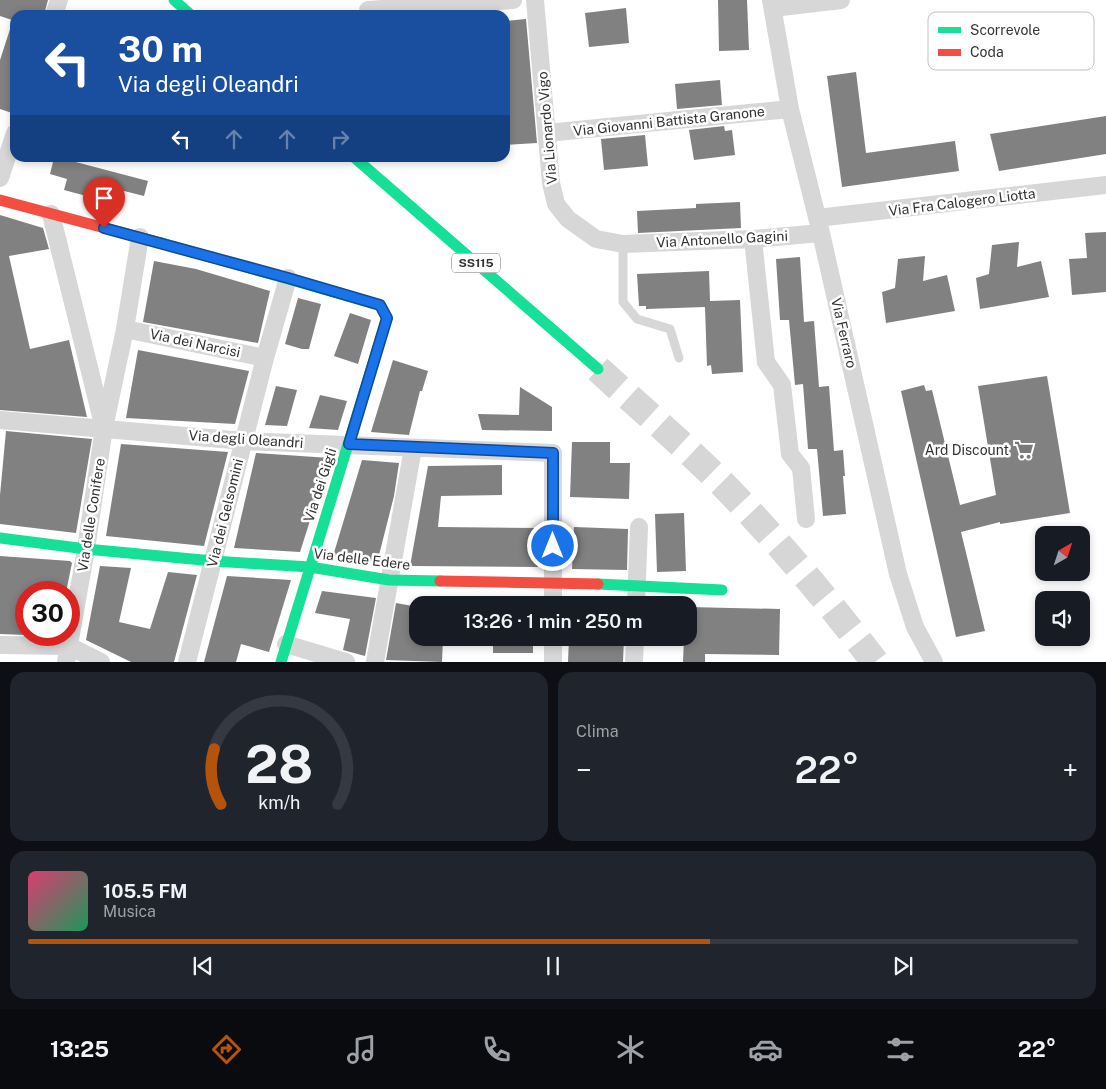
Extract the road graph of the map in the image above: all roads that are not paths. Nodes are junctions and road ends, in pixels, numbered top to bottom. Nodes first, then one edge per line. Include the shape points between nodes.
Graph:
1 (174, 0) edge
2 (514, 0) edge
3 (536, 0) edge
4 (841, 0) edge
5 (445, 2) edge
6 (772, 4) edge
7 (185, 10) edge
8 (368, 10) dead end
9 (790, 109) junction
10 (548, 133) junction
11 (10, 148) edge
12 (360, 162) edge
13 (0, 178) edge
14 (1106, 185) edge
15 (0, 200) edge
16 (51, 214) junction
17 (819, 226) junction
18 (140, 237) junction
19 (753, 239) junction
20 (623, 244) junction
21 (288, 278) junction
22 (125, 328) junction
23 (265, 358) junction
24 (679, 358) dead end
25 (598, 369) tunnel mouth
26 (0, 420) edge
27 (104, 428) junction
28 (244, 441) junction
29 (349, 444) junction
30 (413, 448) junction
31 (806, 519) dead end
32 (639, 527) dead end
33 (0, 538) edge
34 (86, 549) junction
35 (213, 561) junction
36 (310, 567) junction
37 (389, 580) junction
38 (553, 582) junction
39 (637, 587) junction
40 (722, 590) dead end
41 (553, 596) edge
42 (636, 596) edge
43 (286, 644) junction
44 (0, 645) edge
45 (553, 646) edge
46 (635, 646) edge
47 (67, 654) edge
48 (100, 662) edge
49 (187, 662) edge
50 (281, 662) edge
51 (346, 662) edge
52 (375, 662) edge
53 (553, 662) edge
54 (634, 662) edge
55 (934, 662) edge

1 - 7 street
2 - 5 street
3 - 10 street, Via Lionardo Vigo
4 - 6 street
5 - 8 street
6 - 9 street, Via Ferraro
9 - 10 street, Via Giovanni Battista Granone
9 - 17 street, Via Ferraro
10 - 20 street, Via Lionardo Vigo via 551,183 556,204 568,219 596,239
11 - 13 street
12 - 25 street, SS115
14 - 17 street, Via Fra Calogero Liotta
15 - 16 street
16 - 18 street
16 - 27 street, Via delle Conifere
17 - 19 street, Via Antonello Gagini
17 - 55 street, Via Ferraro via 898,574 915,627
18 - 21 street
18 - 22 street, Via delle Conifere
19 - 20 street, Via Antonello Gagini
19 - 31 street via 766,362 782,385 790,454 801,468
20 - 24 lane via 623,302 638,319 670,329
21 - 23 street, Via dei Gelsomini
21 - 29 street, Via dei Gigli via 380,305 387,318
22 - 23 street, Via dei Narcisi
22 - 27 street, Via delle Conifere
23 - 28 street, Via dei Gelsomini
26 - 27 street, Via degli Oleandri
27 - 28 street, Via degli Oleandri
27 - 34 street, Via delle Conifere
28 - 29 street, Via degli Oleandri
28 - 35 street, Via dei Gelsomini
29 - 30 street, Via degli Oleandri
29 - 36 street, Via dei Gigli
30 - 37 street
30 - 38 street, Via degli Oleandri via 553,453
32 - 39 street
33 - 34 street, Via delle Edere
34 - 35 street, Via delle Edere
34 - 47 street, Via delle Conifere
35 - 36 street, Via delle Edere
35 - 49 street, Via dei Gelsomini
36 - 37 street, Via delle Edere
36 - 43 street, Via dei Gigli
37 - 38 street, Via delle Edere
37 - 52 street
38 - 39 street, Via delle Edere
38 - 41 street
39 - 40 street, Via delle Edere
39 - 42 street
43 - 50 street, Via dei Gigli
43 - 51 street
44 - 47 street
45 - 53 street
46 - 54 street
47 - 48 street

